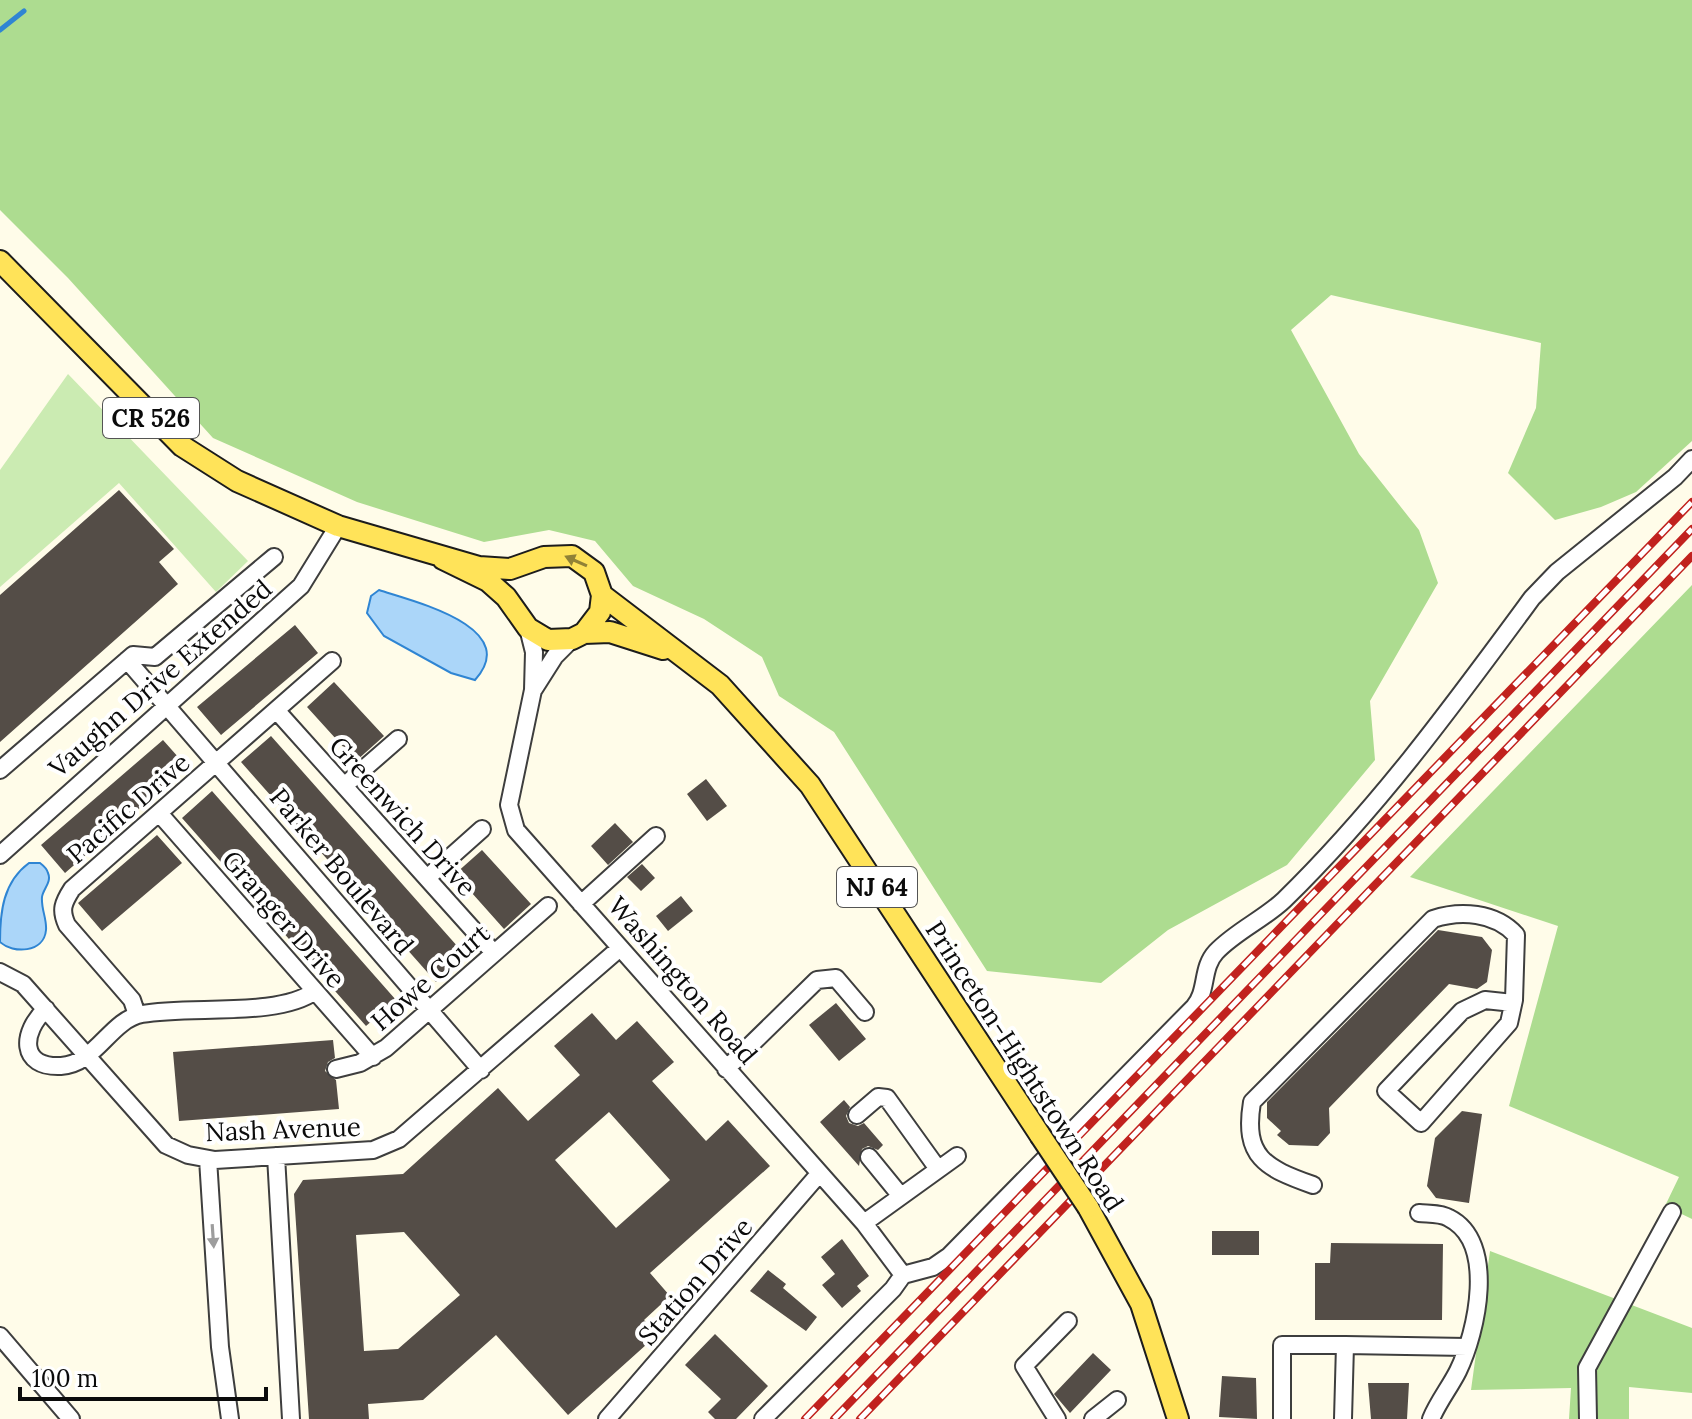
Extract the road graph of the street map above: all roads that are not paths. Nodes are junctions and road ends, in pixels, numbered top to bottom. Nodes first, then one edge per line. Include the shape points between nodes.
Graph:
1 (0, 261) edge
2 (1692, 459) edge
3 (338, 526) junction
4 (274, 557) dead end
5 (443, 559) junction
6 (532, 563) junction
7 (602, 595) junction
8 (524, 623) junction
9 (578, 636) junction
10 (127, 660) junction
11 (689, 660) junction
12 (332, 661) dead end
13 (533, 690) junction
14 (165, 704) junction
15 (276, 710) junction
16 (398, 739) dead end
17 (218, 762) junction
18 (0, 770) edge
19 (344, 786) junction
20 (159, 813) junction
21 (482, 829) dead end
22 (656, 836) dead end
23 (0, 855) edge
24 (427, 878) junction
25 (581, 904) junction
26 (548, 906) dead end
27 (620, 948) junction
28 (494, 953) junction
29 (0, 972) edge
30 (315, 991) junction
31 (1513, 1003) junction
32 (46, 1009) junction
33 (429, 1010) junction
34 (865, 1012) dead end
35 (137, 1015) junction
36 (87, 1056) junction
37 (373, 1057) junction
38 (336, 1069) dead end
39 (726, 1069) junction
40 (481, 1070) junction
41 (857, 1115) dead end
42 (276, 1156) junction
43 (957, 1156) dead end
44 (869, 1157) dead end
45 (208, 1159) junction
46 (938, 1169) junction
47 (819, 1174) junction
48 (1313, 1185) dead end
49 (900, 1195) junction
50 (1672, 1212) dead end
51 (1419, 1213) dead end
52 (864, 1223) junction
53 (903, 1275) junction
54 (1068, 1321) dead end
55 (0, 1336) edge
56 (1345, 1345) junction
57 (1467, 1347) junction
58 (1117, 1400) dead end
59 (71, 1419) edge
60 (230, 1419) edge
61 (291, 1419) edge
62 (607, 1419) edge
63 (763, 1419) edge
64 (1057, 1419) edge
65 (1093, 1419) edge
66 (1178, 1419) edge
67 (1282, 1419) edge
68 (1343, 1419) edge
69 (1431, 1419) edge
70 (1588, 1419) edge

1 - 3 main road, CR 526 via 182,446 237,481
2 - 53 street via 1532,598 1403,772 1282,902 1216,952 1194,1007 949,1256 933,1267
3 - 5 main road, CR 526
3 - 14 street, Vaughn Drive Extended via 301,586
4 - 10 street via 155,657 133,655
5 - 6 main road, CR 526 via 510,569
5 - 8 main road, CR 526 via 488,581
7 -> 6 main road, CR 526 via 594,572 572,556 558,554
6 - 8 main road via 517,588
7 - 9 main road via 600,612
7 - 11 main road, Princeton-Hightstown Road / NJ 64
8 - 9 main road via 548,640
8 - 13 street, Washington Road via 534,652
9 - 11 main road, Princeton-Hightstown Road / NJ 64 via 627,637
9 - 13 street, Washington Road via 555,656
10 - 14 street, Parker Boulevard
10 - 18 street
11 - 66 main road, Princeton-Hightstown Road / NJ 64, bridge via 720,685 810,785 1088,1207 1141,1304
12 - 15 street, Pacific Drive
13 - 25 street, Washington Road via 509,805 516,830
14 - 17 street, Parker Boulevard
14 - 23 street, Vaughn Drive Extended
15 - 17 street, Pacific Drive
15 - 19 street, Greenwich Drive
16 - 19 street
17 - 20 street, Pacific Drive
17 - 33 street, Parker Boulevard
19 - 24 street, Greenwich Drive
20 - 30 street, Granger Drive
20 - 35 street, Pacific Drive via 72,889 63,903 67,925 132,1000
21 - 24 street
22 - 25 street
24 - 28 street, Greenwich Drive
25 - 27 street, Washington Road
26 - 28 street, Howe Court
27 - 39 street, Washington Road
27 - 40 street, Nash Avenue
28 - 33 street, Howe Court
29 - 32 street, Nash Avenue via 23,984
30 - 35 street via 289,1004
30 - 37 street, Granger Drive
31 - 31 street via 1499,1038 1421,1123 1386,1091 1462,1011 1485,1000
31 - 48 street via 1516,935 1506,924 1463,913 1433,919 1252,1102 1249,1139 1257,1156 1279,1173
32 - 36 street, Nash Avenue
32 - 36 street via 27,1033 33,1057 64,1066
33 - 37 street, Howe Court
33 - 40 street, Parker Boulevard
34 - 39 street via 836,978 817,980
35 - 36 street
36 - 45 street, Nash Avenue via 166,1145
37 - 38 street, Howe Court
39 - 47 street, Washington Road
40 - 42 street, Nash Avenue via 399,1139 373,1150
41 - 46 street via 878,1097 887,1098
42 - 45 street, Nash Avenue
42 - 61 street
43 - 46 street
44 - 49 street
45 -> 60 street
46 - 49 street
47 - 52 street, Washington Road
47 - 62 street, Station Drive
49 - 52 street
50 - 70 street via 1587,1368
51 - 57 street via 1448,1217 1476,1247 1480,1272
52 - 53 street, Washington Road
53 - 63 street
54 - 64 street via 1024,1366
55 - 59 street
56 - 57 street
56 - 67 street via 1282,1345
56 - 68 street
57 - 69 street
58 - 65 street

